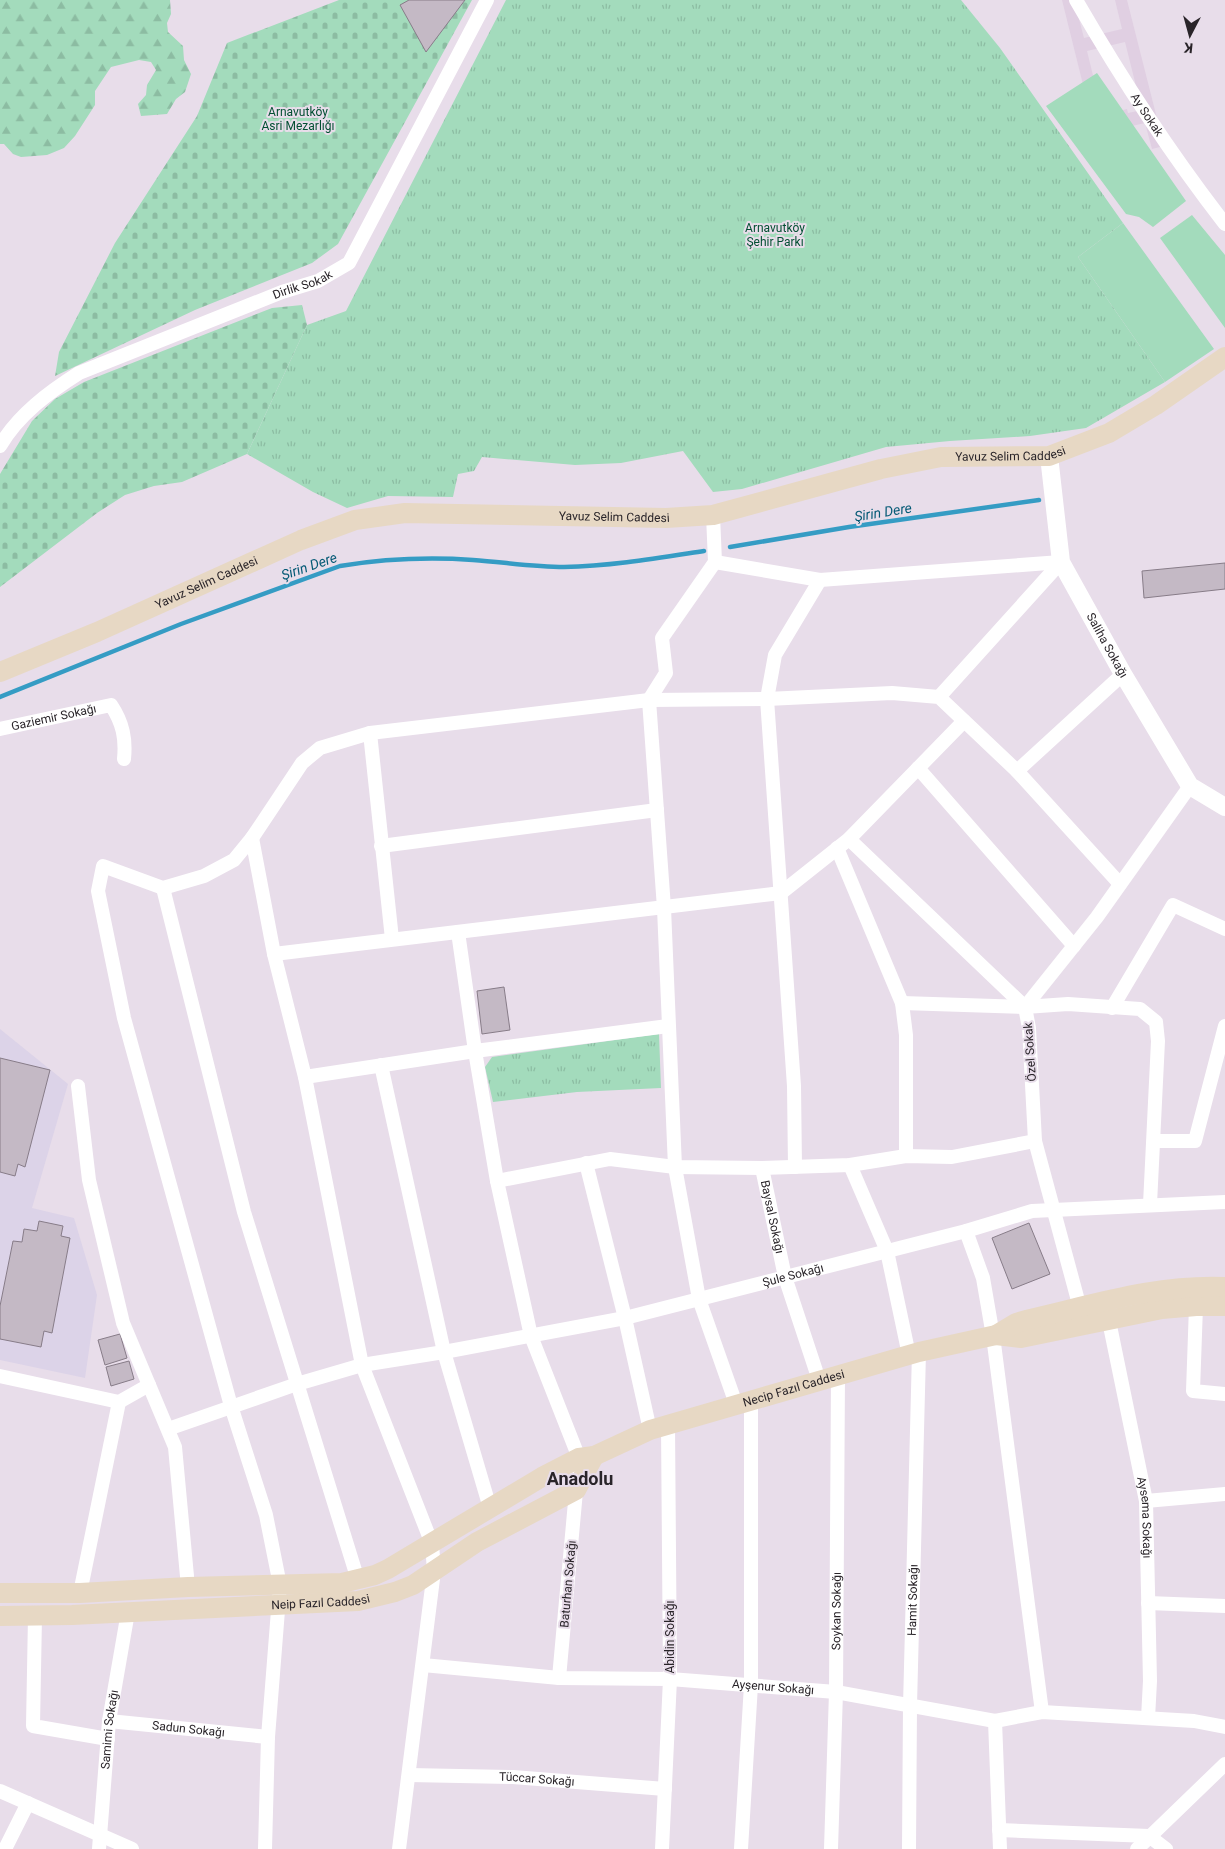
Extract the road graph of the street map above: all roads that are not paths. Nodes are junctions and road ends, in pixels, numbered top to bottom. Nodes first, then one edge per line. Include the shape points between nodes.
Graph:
1 (486, 0) edge
2 (1076, 0) edge
3 (1225, 224) edge
4 (1225, 357) edge
5 (0, 446) edge
6 (1049, 456) junction
7 (713, 515) junction
8 (715, 562) junction
9 (1061, 562) junction
10 (820, 580) junction
11 (0, 672) edge
12 (1123, 674) junction
13 (939, 697) junction
14 (766, 699) junction
15 (649, 700) junction
16 (964, 721) junction
17 (0, 729) edge
18 (370, 733) junction
19 (124, 759) dead end
20 (918, 768) junction
21 (1017, 772) junction
22 (1190, 786) junction
23 (1225, 807) edge
24 (657, 810) junction
25 (252, 838) junction
26 (848, 839) junction
27 (381, 846) junction
28 (837, 848) junction
29 (1120, 884) junction
30 (163, 888) junction
31 (781, 893) junction
32 (664, 908) junction
33 (1225, 929) edge
34 (458, 932) junction
35 (392, 940) junction
36 (1074, 946) junction
37 (274, 954) junction
38 (902, 1003) junction
39 (1025, 1007) junction
40 (1112, 1008) junction
41 (668, 1026) junction
42 (1225, 1026) edge
43 (475, 1051) junction
44 (381, 1065) junction
45 (305, 1077) junction
46 (78, 1086) dead end
47 (1035, 1141) junction
48 (1155, 1141) junction
49 (906, 1156) junction
50 (586, 1163) junction
51 (850, 1165) junction
52 (675, 1167) junction
53 (795, 1167) junction
54 (762, 1168) junction
55 (498, 1181) junction
56 (1225, 1202) edge
57 (1150, 1204) junction
58 (1053, 1210) junction
59 (966, 1231) junction
60 (888, 1251) junction
61 (785, 1277) junction
62 (1225, 1287) edge
63 (699, 1299) junction
64 (1196, 1306) junction
65 (1225, 1306) edge
66 (1080, 1308) junction
67 (625, 1318) junction
68 (1109, 1320) junction
69 (995, 1335) junction
70 (531, 1336) junction
71 (444, 1352) junction
72 (914, 1354) junction
73 (362, 1365) junction
74 (838, 1374) junction
75 (0, 1376) edge
76 (819, 1380) junction
77 (297, 1384) junction
78 (149, 1385) junction
79 (1225, 1394) edge
80 (119, 1402) junction
81 (743, 1402) junction
82 (231, 1406) junction
83 (659, 1428) junction
84 (168, 1430) junction
85 (586, 1457) junction
86 (576, 1490) junction
87 (1225, 1494) edge
88 (1146, 1501) junction
89 (490, 1508) junction
90 (432, 1544) junction
91 (434, 1571) junction
92 (358, 1580) junction
93 (188, 1587) junction
94 (0, 1593) edge
95 (80, 1593) junction
96 (280, 1594) junction
97 (1148, 1603) junction
98 (1225, 1606) edge
99 (128, 1612) junction
100 (0, 1616) edge
101 (35, 1616) junction
102 (422, 1665) junction
103 (559, 1678) junction
104 (670, 1679) junction
105 (751, 1685) junction
106 (836, 1692) junction
107 (910, 1706) junction
108 (1042, 1712) junction
109 (1148, 1718) junction
110 (109, 1721) junction
111 (995, 1722) junction
112 (1225, 1727) edge
113 (268, 1737) junction
114 (108, 1739) junction
115 (1222, 1773) edge
116 (408, 1775) junction
117 (665, 1789) junction
118 (0, 1791) edge
119 (28, 1803) junction
120 (999, 1830) junction
121 (1149, 1836) junction
122 (101, 1842) edge
123 (5, 1849) edge
124 (132, 1849) edge
125 (265, 1849) edge
126 (399, 1849) edge
127 (662, 1849) edge
128 (741, 1849) edge
129 (831, 1849) edge
130 (909, 1849) edge
131 (1000, 1849) edge
132 (1137, 1849) edge
133 (1166, 1849) edge

1 - 5 street, Dirlik Sokak via 349,263 318,281 282,292 79,373 49,392
2 - 3 street, Ay Sokak via 1109,57 1187,174
4 - 6 main road, Yavuz Selim Caddesi via 1110,433
6 - 7 main road, Yavuz Selim Caddesi via 941,456
6 - 9 street, Saliha Sokağı
7 - 8 street
7 - 11 main road, Yavuz Selim Caddesi via 666,518 404,513 355,520 301,540
8 - 10 street
8 - 15 street via 662,638 666,673
9 - 10 street
9 - 12 street, Saliha Sokağı
9 - 13 street
10 - 14 street via 775,656
12 - 21 street
12 - 22 street, Saliha Sokağı
13 - 14 street via 892,693
13 - 16 street
14 - 15 street
14 - 31 street
15 - 18 street
15 - 24 street
16 - 20 street
16 - 21 street
17 - 19 street, Gaziemir Sokağı via 111,706 126,739
18 - 25 street via 320,748 302,763
18 - 27 street
20 - 26 street
20 - 36 street
21 - 29 street
22 - 23 street, Saliha Sokağı
22 - 29 street, Özel Sokak
24 - 27 street
24 - 32 street
25 - 30 street via 234,860 204,876
25 - 37 street
26 - 28 street
26 - 39 street
27 - 35 street
28 - 31 street
28 - 38 street
29 - 36 street, Özel Sokak
30 - 77 street via 244,1212
30 - 82 street via 103,866 98,891 124,1018
31 - 32 street
31 - 53 street via 794,1086
32 - 34 street
32 - 41 street
33 - 40 street via 1173,905
34 - 35 street
34 - 43 street
35 - 37 street
36 - 39 street, Özel Sokak
37 - 45 street
38 - 39 street
38 - 49 street via 906,1035
39 - 40 street via 1068,1004
39 - 47 street, Özel Sokak
40 - 48 street via 1140,1009 1156,1022
41 - 43 street
41 - 52 street
42 - 48 street via 1195,1141
43 - 44 street
43 - 55 street
44 - 45 street
44 - 71 street
45 - 73 street
46 - 78 street via 89,1180 123,1323
47 - 49 street via 952,1157
47 - 58 street, Özel Sokak
48 - 57 street
49 - 51 street
50 - 52 street via 610,1159
50 - 55 street
50 - 67 street, Abidin Sokağı
51 - 53 street
51 - 60 street, Hamit Sokağı
52 - 54 street
52 - 63 street
53 - 54 street
54 - 61 street, Baysal Sokağı
55 - 70 street
56 - 57 street, Şule Sokağı
57 - 58 street, Şule Sokağı
58 - 59 street, Şule Sokağı via 1032,1210
58 - 66 street, Özel Sokak
59 - 60 street, Şule Sokağı
59 - 69 street via 983,1278
60 - 61 street, Şule Sokağı
60 - 72 street, Hamit Sokağı
61 - 63 street, Şule Sokağı
61 - 76 street, Baysal Sokağı
62 - 66 main road, Necip Fazıl Caddesi via 1164,1289
63 - 67 street, Şule Sokağı
63 - 81 street
64 - 65 main road, Necip Fazıl Caddesi
64 - 68 main road, Necip Fazıl Caddesi
64 - 79 street via 1193,1391
66 - 69 main road, Necip Fazıl Caddesi via 1016,1323
67 - 70 street, Şule Sokağı
67 - 83 street, Abidin Sokağı
68 - 69 main road, Necip Fazıl Caddesi via 1021,1338
68 - 88 street, Aysema Sokağı
69 - 72 main road, Necip Fazıl Caddesi
69 - 108 street
70 - 71 street, Şule Sokağı
70 - 85 street
71 - 73 street, Şule Sokağı
71 - 89 street
72 - 74 main road, Necip Fazıl Caddesi
72 - 107 street, Hamit Sokağı
73 - 77 street, Şule Sokağı
73 - 90 street
74 - 76 main road, Necip Fazıl Caddesi
74 - 106 street, Soykan Sokağı
75 - 80 street
76 - 81 main road, Necip Fazıl Caddesi
77 - 82 street, Şule Sokağı
77 - 92 street
78 - 80 street
78 - 84 street
80 - 95 street
81 - 83 main road, Necip Fazıl Caddesi
81 - 105 street
82 - 84 street, Şule Sokağı
82 - 96 street via 266,1515
83 - 85 main road, Necip Fazıl Caddesi
83 - 104 street, Abidin Sokağı
84 - 93 street via 175,1447
85 - 86 main road
85 - 89 main road, Necip Fazıl Caddesi
86 - 91 main road, Neip Fazıl Caddesi via 477,1542
86 - 103 street, Baturhan Sokağı
87 - 88 street
88 - 97 street, Aysema Sokağı
89 - 90 main road, Necip Fazıl Caddesi
90 - 91 street
90 - 92 main road, Necip Fazıl Caddesi via 388,1569
91 - 96 main road, Neip Fazıl Caddesi via 413,1585 358,1601
91 - 102 street
92 - 96 main road, Necip Fazıl Caddesi
93 - 95 main road
93 - 96 main road
94 - 95 main road
96 - 99 main road, Neip Fazıl Caddesi
96 - 113 street
97 - 98 street
97 - 109 street, Aysema Sokağı
99 - 101 main road, Neip Fazıl Caddesi
99 - 110 street, Samimi Sokağı
100 - 101 main road, Neip Fazıl Caddesi
101 - 114 street via 33,1726
102 - 103 street, Ayşenur Sokağı
102 - 116 street
103 - 104 street, Ayşenur Sokağı
104 - 105 street, Ayşenur Sokağı
104 - 117 street, Abidin Sokağı
105 - 106 street, Ayşenur Sokağı
105 - 128 street
106 - 107 street, Ayşenur Sokağı
106 - 129 street, Soykan Sokağı
107 - 111 street, Ayşenur Sokağı
107 - 130 street, Hamit Sokağı
108 - 109 street
108 - 111 street
109 - 112 street
110 - 113 street, Sadun Sokağı
110 - 114 street, Samimi Sokağı
111 - 120 street
113 - 125 street
114 - 122 street, Samimi Sokağı
115 - 121 street
116 - 117 street, Tüccar Sokağı via 513,1777
116 - 126 street
117 - 127 street, Abidin Sokağı
118 - 119 street
119 - 122 street
119 - 123 street
120 - 121 street
120 - 131 street
121 - 132 street
121 - 133 street
122 - 124 street

